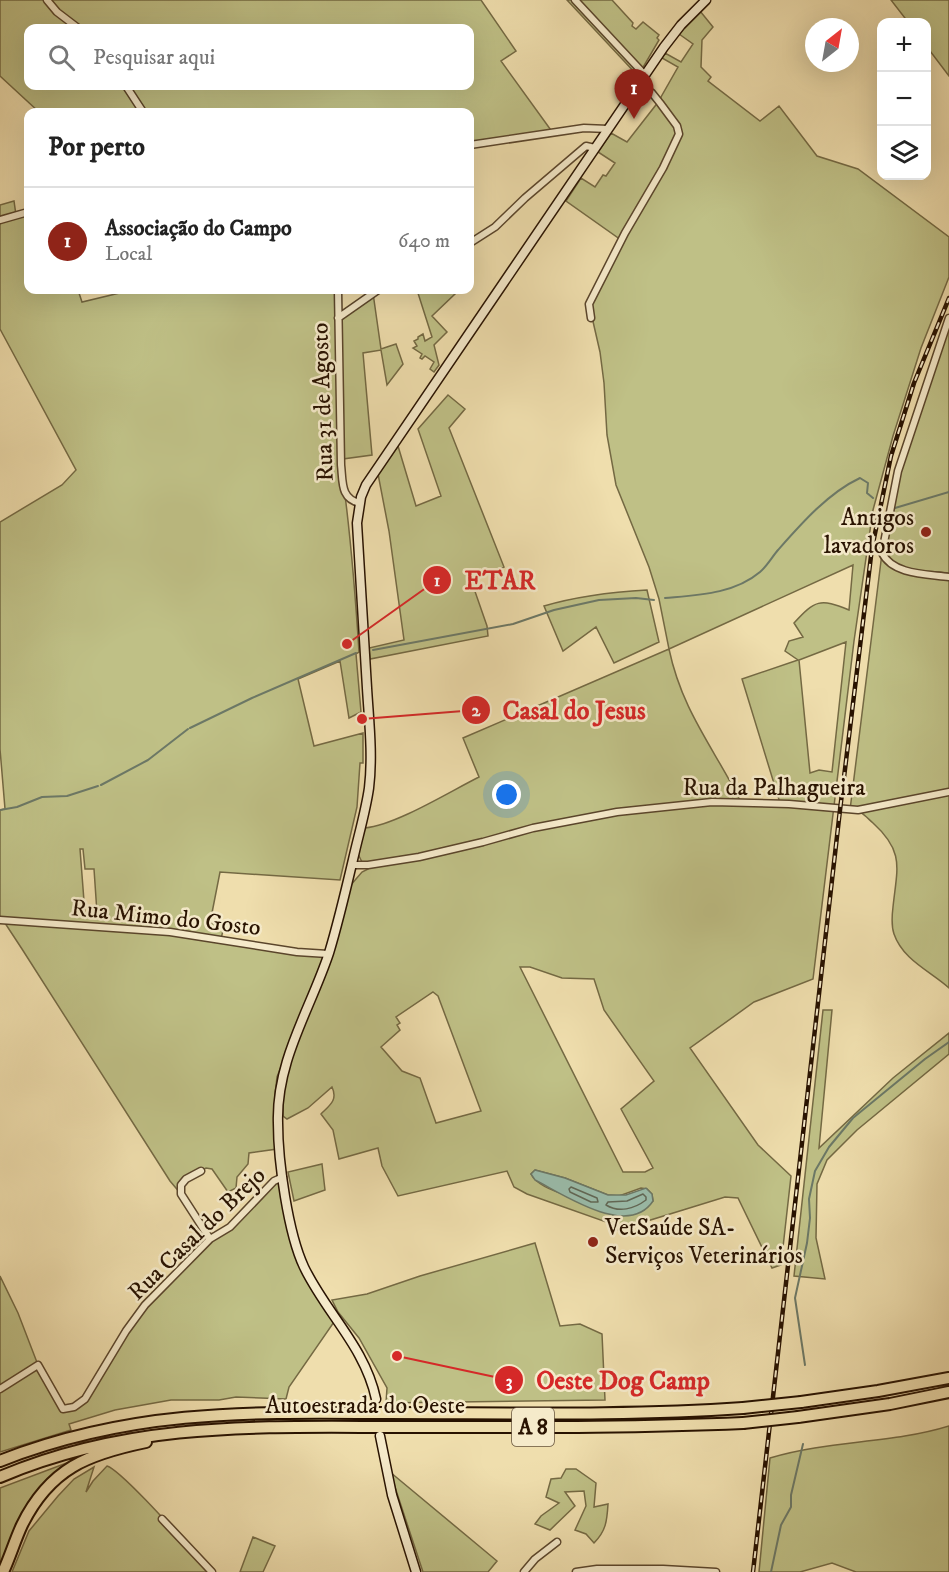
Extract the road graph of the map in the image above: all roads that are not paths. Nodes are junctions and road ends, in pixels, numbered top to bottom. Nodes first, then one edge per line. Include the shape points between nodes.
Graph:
1 (47, 0) edge
2 (575, 0) edge
3 (706, 0) edge
4 (73, 24) edge
5 (645, 75) junction
6 (638, 84) junction
7 (129, 90) edge
8 (140, 108) edge
9 (608, 129) junction
10 (474, 144) edge
11 (596, 148) junction
12 (24, 213) edge
13 (0, 220) edge
14 (474, 240) edge
15 (338, 294) edge
16 (372, 294) edge
17 (338, 318) junction
18 (591, 318) dead end
19 (949, 318) edge
20 (360, 503) junction
21 (949, 577) edge
22 (949, 792) edge
23 (352, 865) junction
24 (0, 920) edge
25 (328, 954) junction
26 (201, 1171) dead end
27 (283, 1177) junction
28 (210, 1239) junction
29 (949, 1378) edge
30 (0, 1389) edge
31 (949, 1392) edge
32 (376, 1399) dead end
33 (187, 1430) junction
34 (380, 1436) dead end
35 (0, 1461) edge
36 (0, 1477) edge
37 (162, 1520) dead end
38 (557, 1542) dead end
39 (3, 1572) edge
40 (212, 1572) edge
41 (416, 1572) edge
42 (524, 1572) edge
43 (576, 1572) edge
44 (716, 1572) edge

1 - 4 street
2 - 5 street
3 - 5 street via 675,32
5 - 6 street
6 - 9 street
6 - 18 street via 652,93 679,134 589,304
7 - 8 street
9 - 10 street via 584,128
9 - 11 street
11 - 14 street via 586,146 495,227
11 - 20 street via 366,485
12 - 13 street
15 - 17 street, Rua 31 de Agosto
16 - 17 street
17 - 20 street, Rua 31 de Agosto via 344,491 348,498
19 - 21 street via 898,471 882,553 886,561 906,571
20 - 23 street via 358,536 370,755 369,788
22 - 23 street, Rua da Palhagueira via 858,810 712,802 617,812 533,828 419,857
23 - 25 street
24 - 25 street, Rua Mimo do Gosto via 170,932
25 - 27 street via 280,1082 278,1125
26 - 28 street via 186,1179 181,1194
27 - 28 street, Rua Casal do Brejo via 274,1181 228,1229
27 - 32 street via 304,1266 359,1353
28 - 30 street, Rua Casal do Brejo via 145,1305 85,1399 74,1407 63,1409 38,1365
29 - 35 highway, Autoestrada do Oeste / A 8, bridge via 743,1408 633,1413 299,1412 194,1416 104,1429
31 - 33 highway, Autoestrada do Oeste / A 8, bridge via 798,1418 743,1423 608,1428
33 - 36 highway, Autoestrada do Oeste / A 8 via 99,1445
33 - 39 highway via 104,1452 62,1473 28,1514
34 - 41 street via 392,1495
37 - 40 street
38 - 42 street
43 - 44 street

